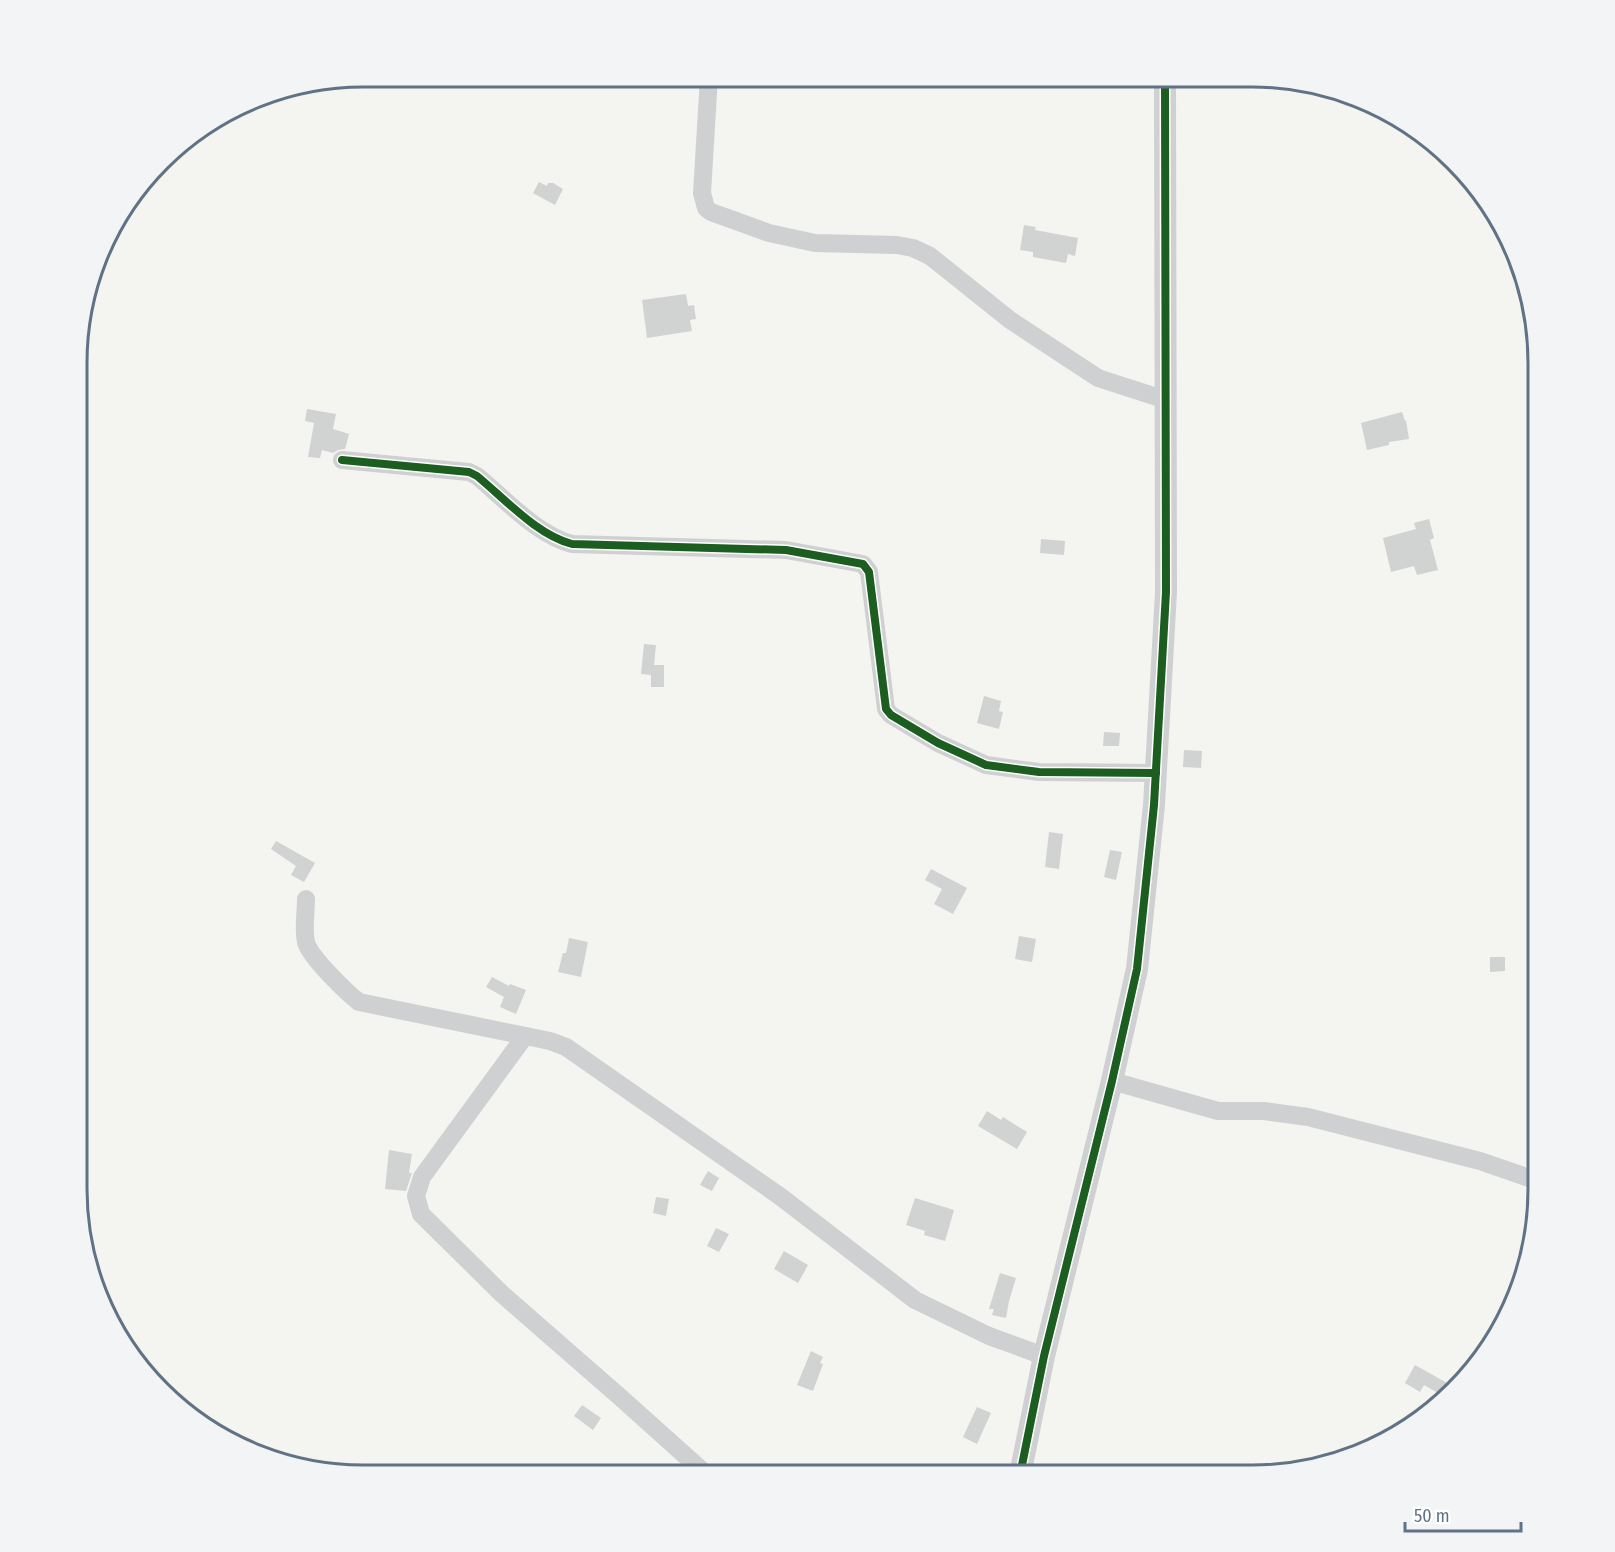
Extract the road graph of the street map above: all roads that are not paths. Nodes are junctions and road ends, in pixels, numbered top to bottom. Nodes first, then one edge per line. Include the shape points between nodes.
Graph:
1 (708, 87) edge
2 (1165, 87) edge
3 (1166, 400) junction
4 (342, 460) dead end
5 (1156, 773) junction
6 (306, 899) dead end
7 (525, 1036) junction
8 (1112, 1081) junction
9 (1528, 1178) edge
10 (1044, 1356) junction
11 (696, 1465) edge
12 (1022, 1465) edge

1 - 3 street via 702,193 711,212 769,233 815,243 897,244 913,248 930,256 1010,320 1098,378
2 - 3 street
3 - 5 street via 1166,592
4 - 5 street via 469,472 540,529 556,540 572,544 786,550 863,564 869,572 886,709 891,715 986,765 1039,772
5 - 8 street via 1137,969
6 - 7 street via 306,942 311,953 359,1002
7 - 10 street via 566,1047 781,1197 915,1300 990,1336
7 - 11 street via 422,1177 416,1196 421,1214 502,1294
8 - 9 street via 1218,1111 1302,1116 1480,1161
8 - 10 street
10 - 12 street

